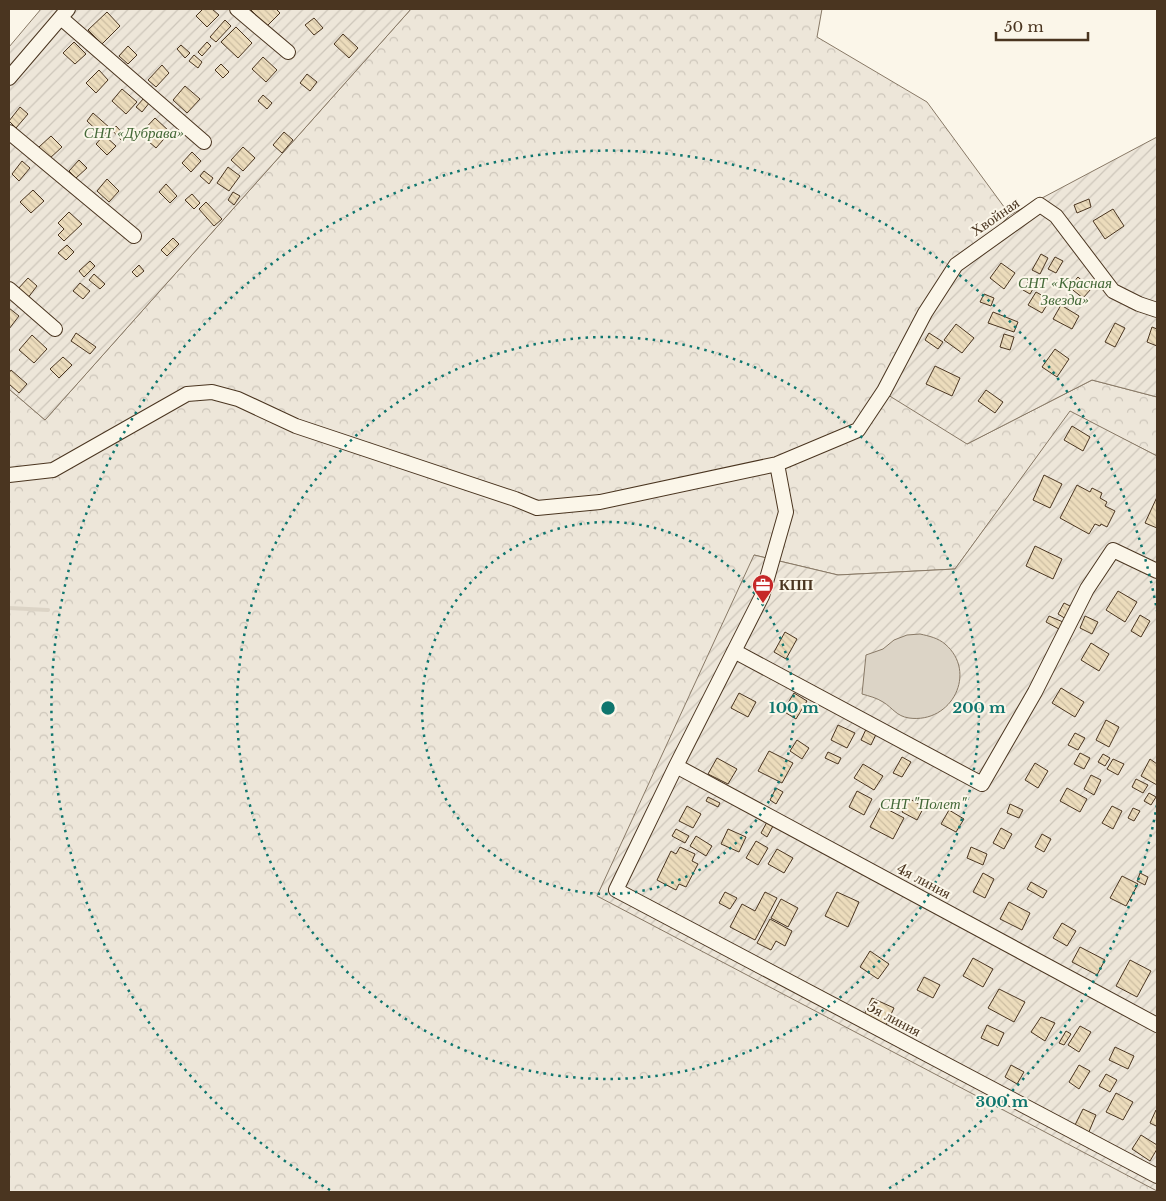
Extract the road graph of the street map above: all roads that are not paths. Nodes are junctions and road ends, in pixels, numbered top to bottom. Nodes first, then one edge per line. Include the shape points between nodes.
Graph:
1 (237, 9) edge
2 (64, 13) edge
3 (288, 52) dead end
4 (9, 78) edge
5 (9, 132) edge
6 (204, 142) dead end
7 (134, 236) dead end
8 (9, 289) edge
9 (1157, 310) edge
10 (55, 330) dead end
11 (777, 464) junction
12 (9, 475) edge
13 (1157, 571) edge
14 (734, 651) junction
15 (676, 766) junction
16 (1157, 1025) edge
17 (1157, 1176) edge

1 - 3 street
2 - 4 street
2 - 6 street
5 - 7 street
8 - 10 street
9 - 11 street, Хвойная via 1113,291 1056,216 1040,205 956,265 924,312 884,392 858,430
11 - 12 street via 600,502 537,508 296,426 238,399 212,392 188,394 53,470
11 - 14 street via 786,512 762,596
13 - 14 street via 1112,550 1087,588 1035,692 982,784
14 - 15 street
15 - 16 street, 4я линия
15 - 17 street, 5я линия via 616,890

